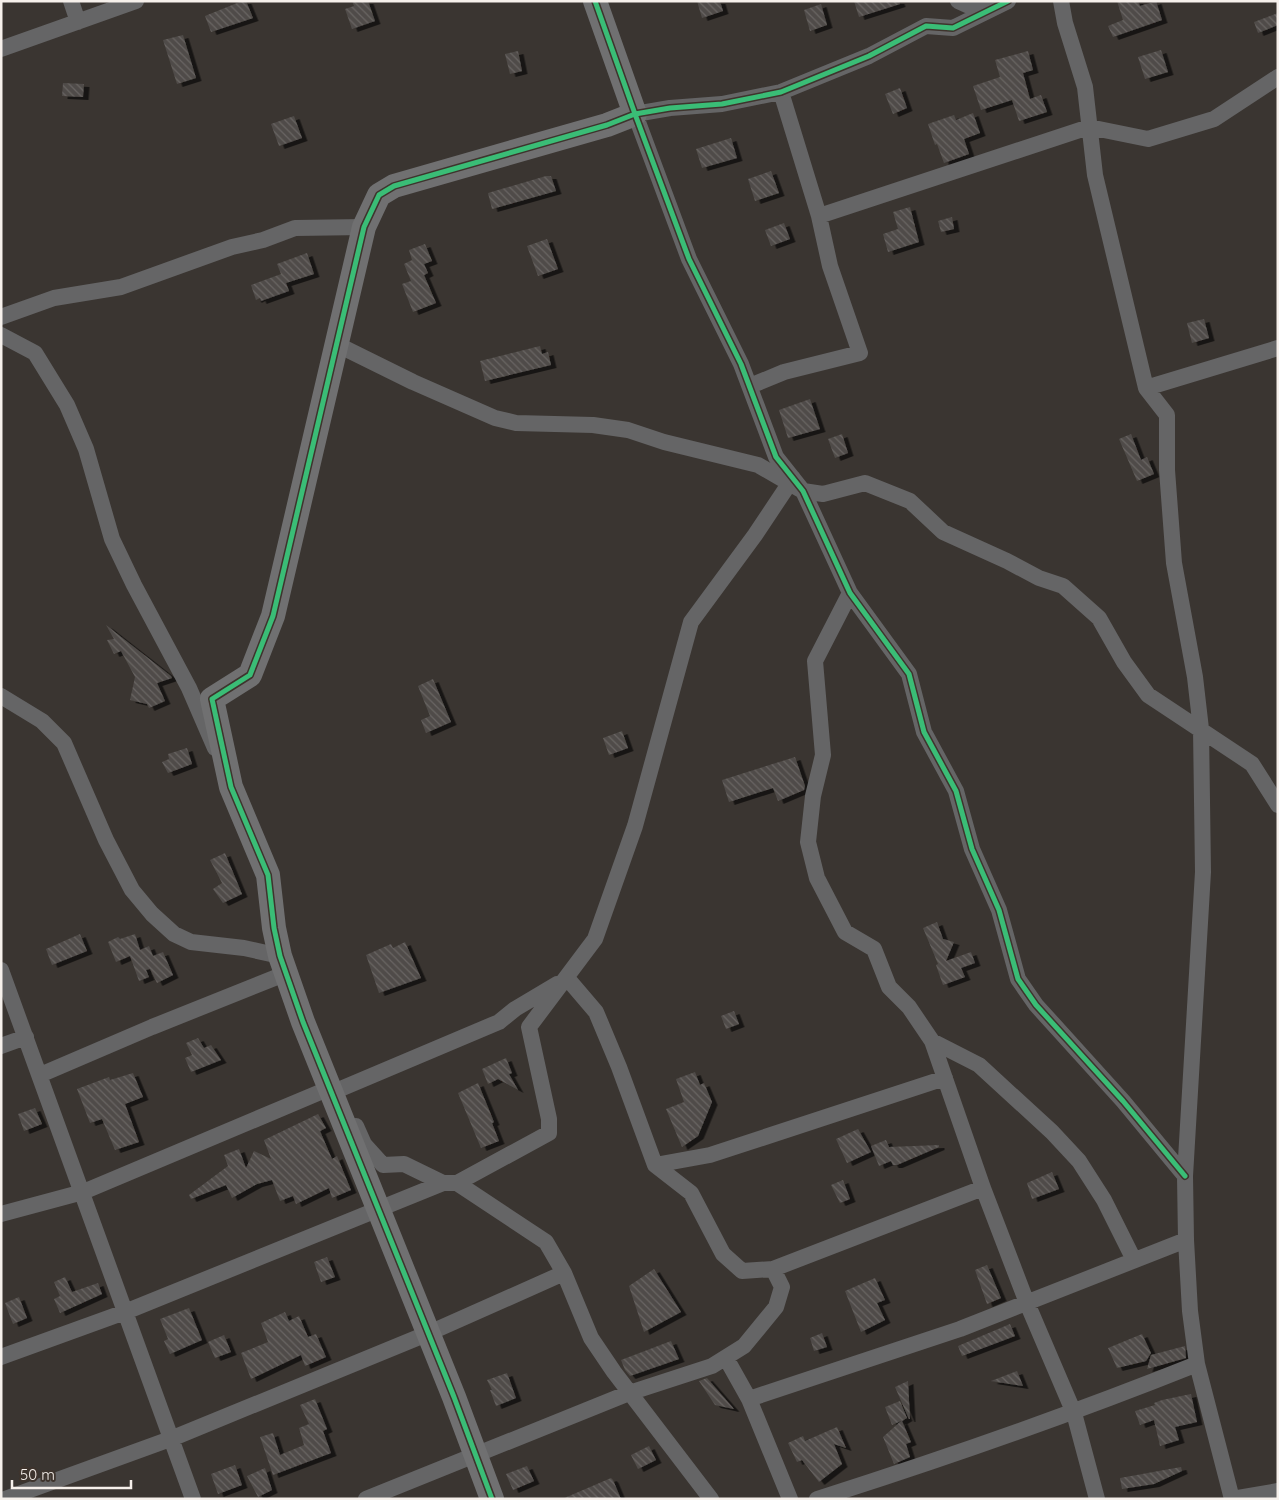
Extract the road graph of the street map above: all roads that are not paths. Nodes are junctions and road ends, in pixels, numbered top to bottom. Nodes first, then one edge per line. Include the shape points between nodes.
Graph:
1 (71, 1) edge
2 (136, 1) edge
3 (595, 1) edge
4 (958, 1) edge
5 (988, 1) edge
6 (1008, 1) edge
7 (1061, 1) edge
8 (78, 22) junction
9 (1, 49) edge
10 (1278, 77) edge
11 (781, 92) junction
12 (635, 114) junction
13 (1089, 127) junction
14 (819, 216) junction
15 (364, 227) junction
16 (1, 317) edge
17 (1, 335) edge
18 (336, 344) junction
19 (1278, 348) edge
20 (750, 386) junction
21 (1146, 388) junction
22 (796, 484) junction
23 (850, 593) junction
24 (1, 696) edge
25 (1201, 729) junction
26 (231, 787) junction
27 (1278, 804) edge
28 (283, 965) junction
29 (1, 970) edge
30 (567, 978) junction
31 (26, 1037) junction
32 (932, 1041) junction
33 (1, 1046) edge
34 (40, 1075) junction
35 (945, 1078) junction
36 (334, 1089) junction
37 (655, 1165) junction
38 (1184, 1176) junction
39 (450, 1183) junction
40 (983, 1188) junction
41 (83, 1192) junction
42 (380, 1210) junction
43 (1, 1214) edge
44 (1186, 1240) junction
45 (1134, 1260) junction
46 (773, 1269) junction
47 (564, 1273) junction
48 (1027, 1302) junction
49 (125, 1312) junction
50 (429, 1333) junction
51 (1, 1357) edge
52 (726, 1358) junction
53 (1197, 1364) junction
54 (629, 1393) junction
55 (749, 1399) junction
56 (1074, 1413) junction
57 (173, 1438) junction
58 (476, 1456) junction
59 (1278, 1491) edge
60 (5, 1499) edge
61 (194, 1499) edge
62 (366, 1499) edge
63 (492, 1499) edge
64 (711, 1499) edge
65 (790, 1499) edge
66 (817, 1499) edge
67 (1097, 1499) edge
68 (1232, 1499) edge

1 - 8 street
2 - 8 street
3 - 12 street
4 - 5 street via 969,6
6 - 11 street via 953,28 926,26 862,60
7 - 13 street via 1085,87
8 - 9 street
10 - 13 street via 1214,119 1148,139
11 - 12 street via 722,104
11 - 14 street
12 - 15 street via 607,125 394,186 379,195
12 - 20 street via 689,259
13 - 14 street
13 - 21 street via 1095,175
14 - 20 street via 830,266 860,353 792,370
15 - 16 street via 295,228 122,287 54,298
15 - 18 street
17 - 26 street via 35,353 67,405 86,449 112,539 189,688
18 - 22 street via 495,418 516,423 593,425 628,430 758,465
18 - 26 street via 273,616 250,675 212,699
19 - 21 street
20 - 22 street via 776,457
21 - 25 street via 1167,415 1167,470 1174,563
22 - 23 street
22 - 25 street via 823,494 865,483 910,501 943,532 1039,578 1063,586 1099,618 1124,662 1148,695
22 - 30 street via 692,622 635,826 595,939
23 - 32 street via 815,661 823,755 813,796 808,842 817,878 845,932 874,949 889,987
23 - 38 street via 909,674 924,732 956,791 972,849 999,910 1018,980
24 - 28 street via 42,721 64,743 106,840 132,890 152,914 174,934 191,942 244,948
25 - 27 street via 1252,764
25 - 38 street via 1203,872
26 - 28 street via 268,875 274,928
28 - 34 street
28 - 36 street via 303,1022
29 - 31 street
30 - 36 street via 499,1022
30 - 37 street via 596,1012
30 - 39 street via 529,1027 549,1119 548,1133
31 - 33 street
31 - 34 street
32 - 35 street
32 - 45 street via 979,1065 1079,1160 1104,1200
34 - 41 street
35 - 37 street via 710,1155
35 - 40 street
36 - 39 street via 364,1144 383,1165 404,1164
36 - 41 street
36 - 42 street
37 - 46 street via 692,1193 723,1254 742,1271
38 - 44 street
39 - 42 street
39 - 47 street via 546,1242
40 - 46 street
40 - 48 street
41 - 43 street
41 - 49 street
42 - 49 street
42 - 50 street
44 - 45 street
44 - 53 street
45 - 48 street
46 - 52 street via 782,1287 776,1307 744,1346
47 - 50 street
47 - 54 street via 591,1338
48 - 55 street via 960,1329
48 - 56 street
49 - 51 street
49 - 57 street
50 - 57 street
50 - 58 street
52 - 54 street via 712,1366
52 - 55 street
53 - 56 street
53 - 68 street
54 - 58 street
54 - 64 street
55 - 65 street
56 - 66 street
56 - 67 street
57 - 60 street
57 - 61 street
58 - 62 street
58 - 63 street
59 - 68 street

